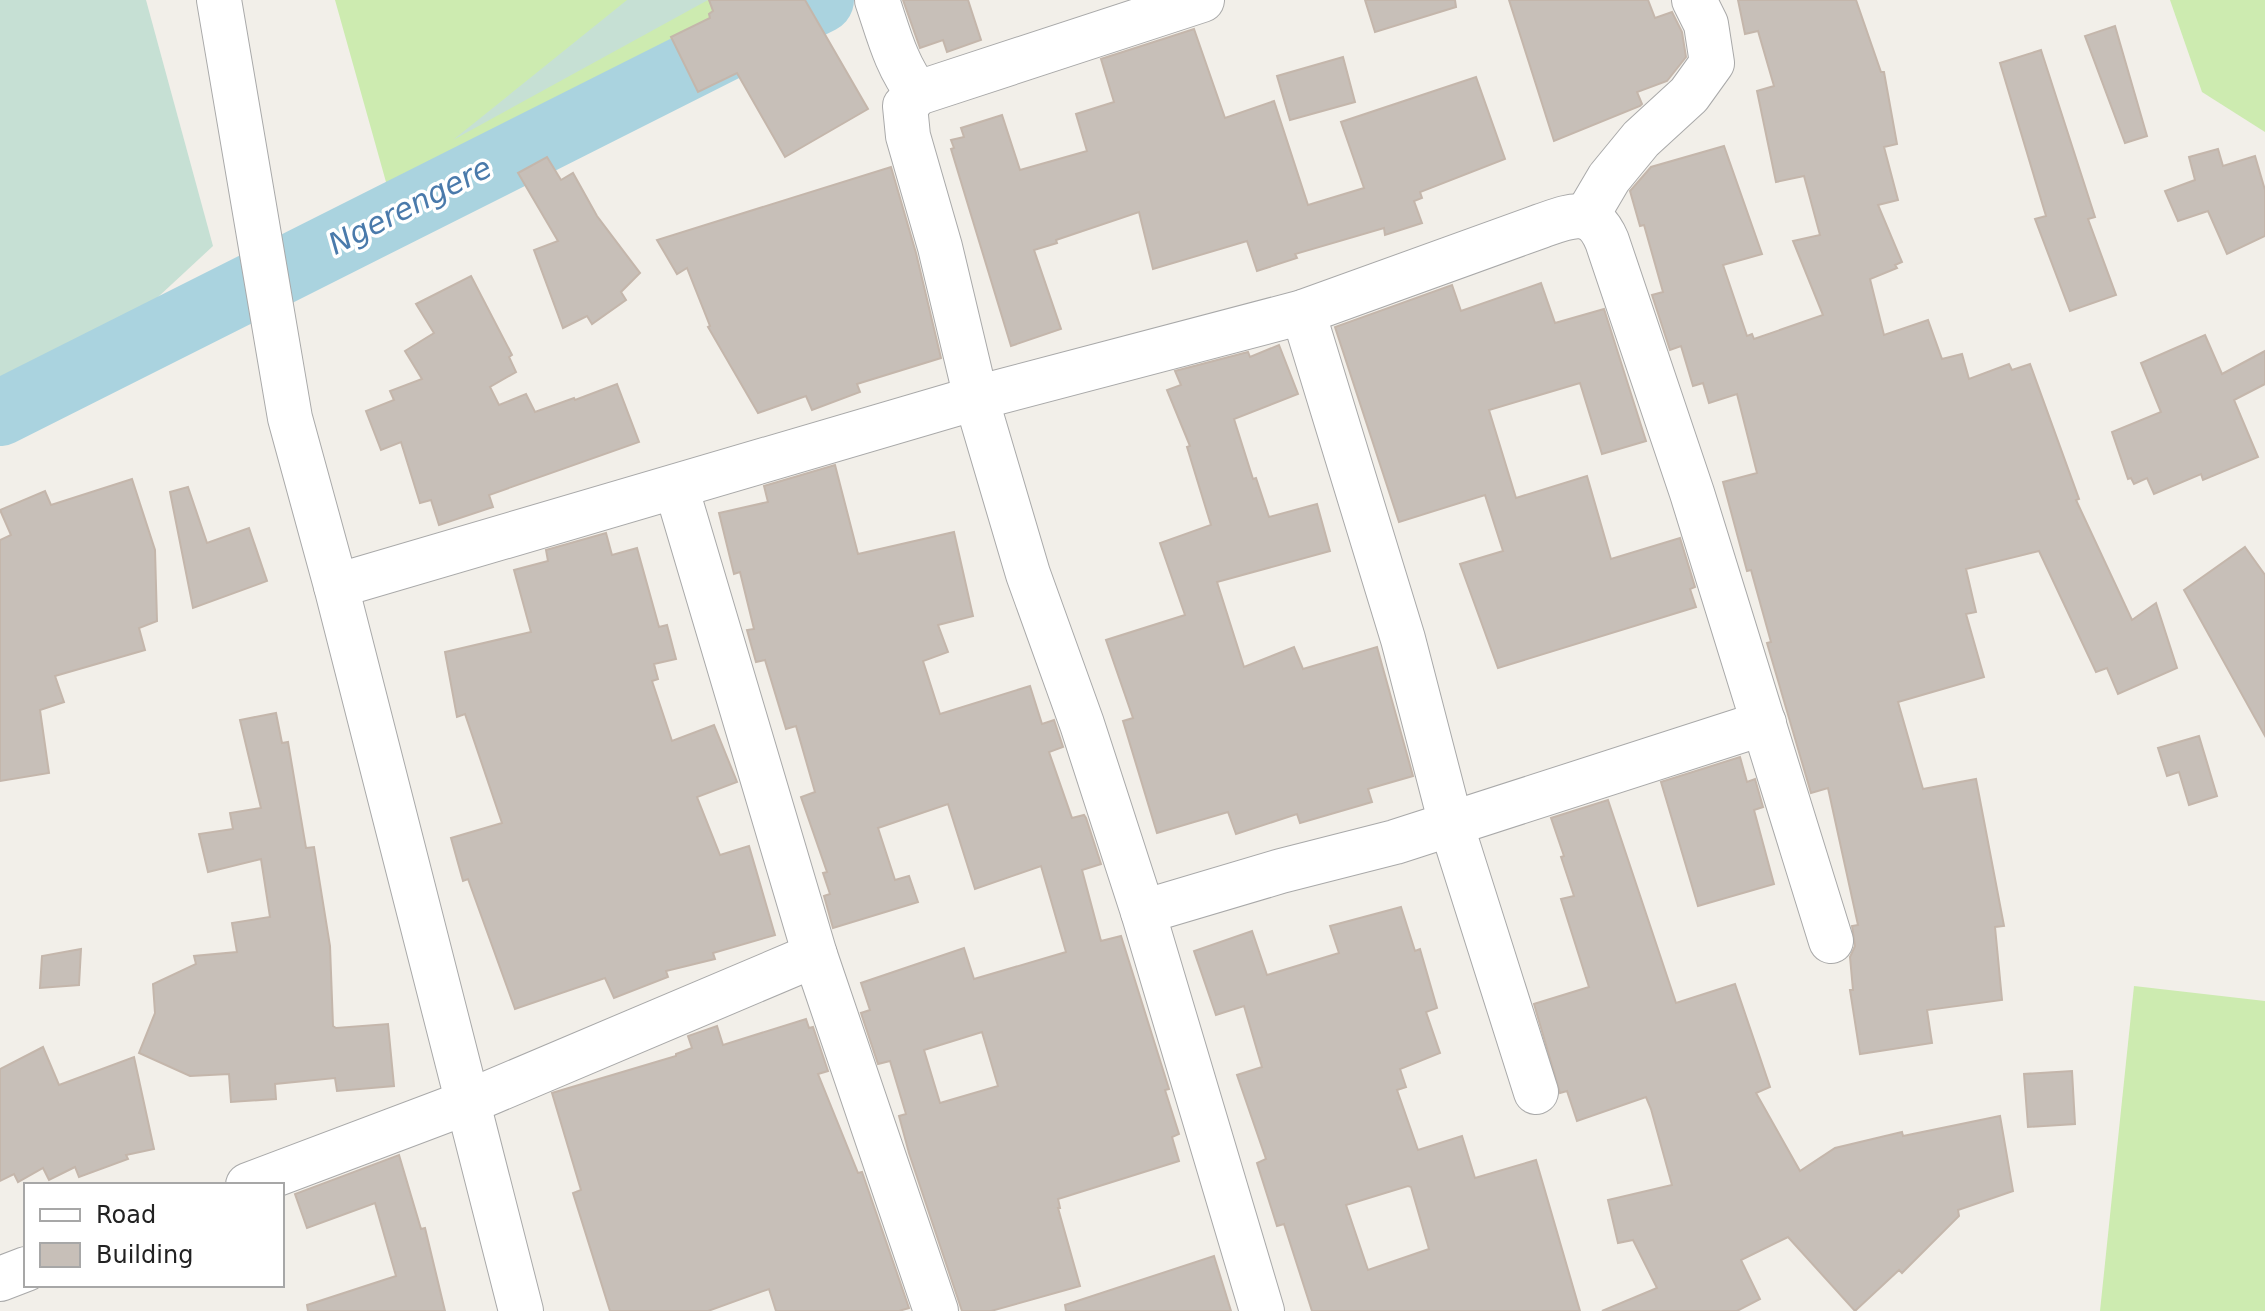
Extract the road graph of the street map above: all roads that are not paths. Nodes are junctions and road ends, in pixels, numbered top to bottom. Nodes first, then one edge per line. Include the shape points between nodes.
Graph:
1 (219, 0) edge
2 (877, 0) edge
3 (1202, 0) edge
4 (1694, 0) edge
5 (918, 93) junction
6 (1586, 217) junction
7 (1303, 312) junction
8 (976, 398) junction
9 (676, 487) junction
10 (336, 586) junction
11 (1764, 723) junction
12 (1451, 824) junction
13 (1143, 912) junction
14 (1831, 941) dead end
15 (815, 955) junction
16 (1536, 1092) dead end
17 (468, 1102) junction
18 (253, 1183) edge
19 (24, 1270) edge
20 (0, 1279) edge
21 (521, 1311) edge
22 (936, 1311) edge
23 (1262, 1311) edge

1 - 10 street via 290,418
2 - 5 street via 896,56
3 - 5 street
4 - 6 street via 1706,24 1712,63 1689,95 1641,139 1609,178
5 - 8 street via 905,106 908,136
6 - 7 street via 1572,215
6 - 11 street via 1607,241
7 - 8 street
7 - 12 street via 1403,639
8 - 9 street
8 - 13 street via 1028,574
9 - 10 street
9 - 15 street
10 - 17 street
11 - 12 street
11 - 14 street
12 - 13 street
12 - 16 street
13 - 23 street
15 - 17 street
15 - 22 street
17 - 18 street
17 - 21 street
19 - 20 street

